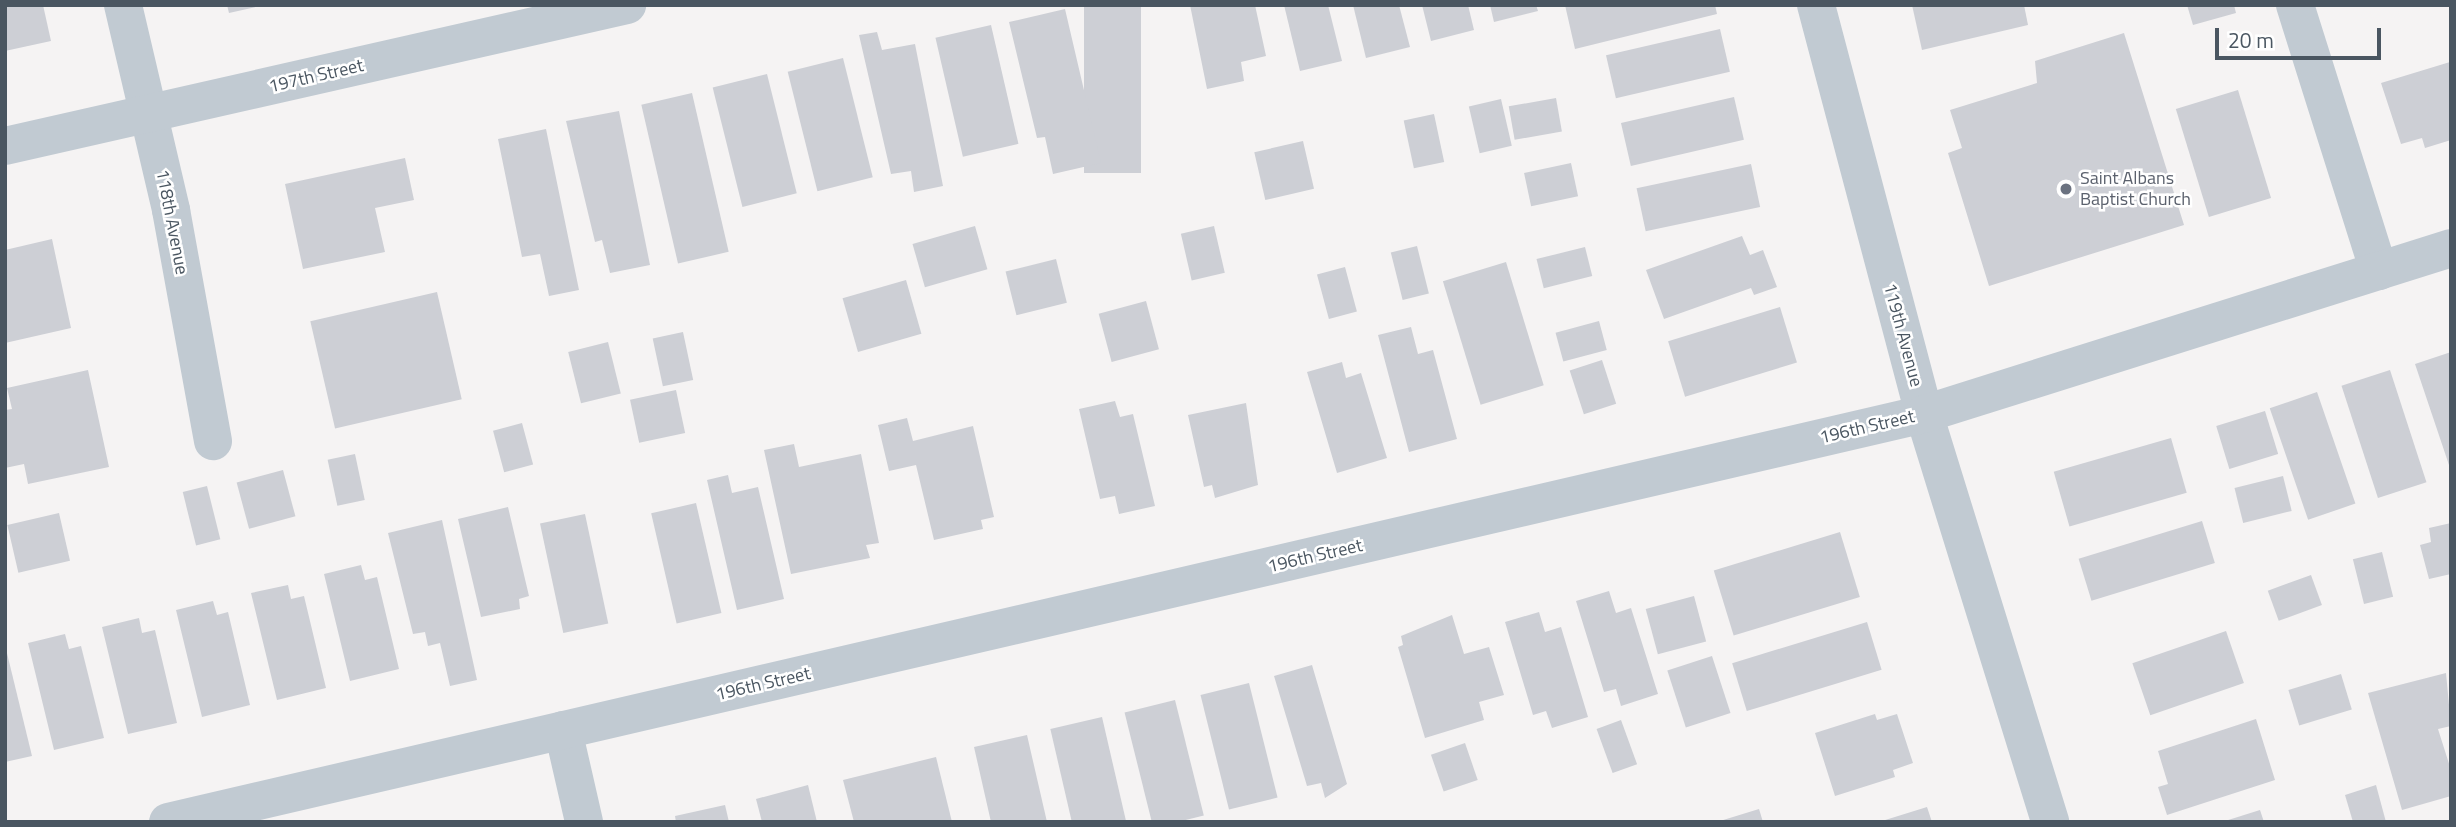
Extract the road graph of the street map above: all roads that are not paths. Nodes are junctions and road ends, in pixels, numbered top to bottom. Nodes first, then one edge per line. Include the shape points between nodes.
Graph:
1 (123, 5) edge
2 (627, 5) edge
3 (1816, 5) edge
4 (2295, 5) edge
5 (148, 113) junction
6 (5, 146) edge
7 (2451, 248) edge
8 (2379, 271) junction
9 (1924, 414) junction
10 (213, 441) dead end
11 (563, 730) junction
12 (168, 822) edge
13 (584, 822) edge
14 (2050, 822) edge

1 - 5 street, 118th Avenue
2 - 5 street, 197th Street
3 - 9 street, 119th Avenue
4 - 8 street
5 - 6 street, 197th Street
5 - 10 street, 118th Avenue
7 - 8 street, 196th Street
8 - 9 street, 196th Street
9 - 11 street, 196th Street
9 - 14 street, 119th Avenue
11 - 12 street, 196th Street
11 - 13 street

